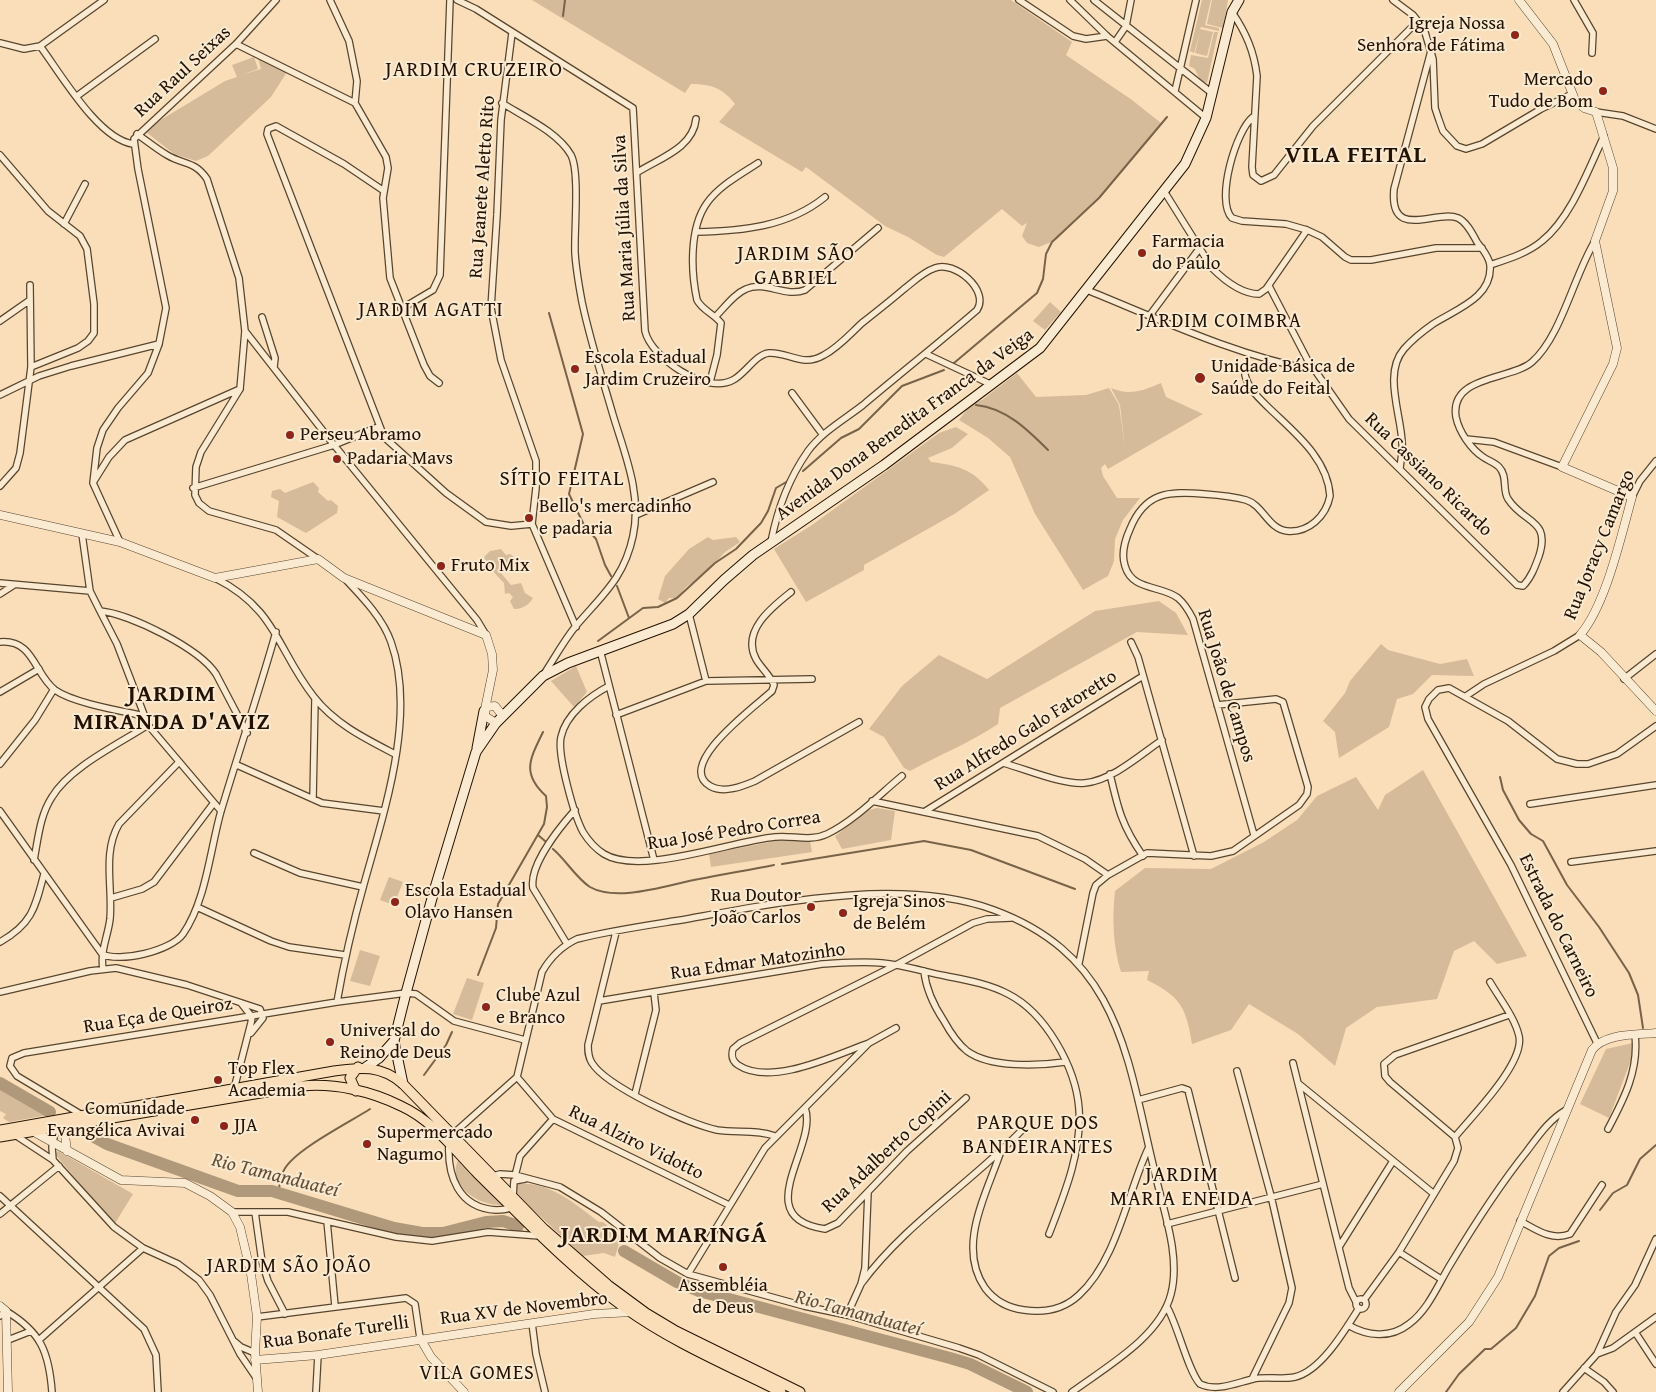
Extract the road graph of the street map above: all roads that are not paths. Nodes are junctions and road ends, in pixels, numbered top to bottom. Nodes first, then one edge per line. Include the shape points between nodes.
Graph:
1 (104, 0) edge
2 (276, 0) edge
3 (330, 0) edge
4 (450, 0) edge
5 (457, 0) edge
6 (1019, 0) edge
7 (1070, 0) edge
8 (1094, 0) edge
9 (1131, 0) edge
10 (1196, 0) edge
11 (1239, 0) edge
12 (1393, 0) edge
13 (1519, 0) edge
14 (1574, 0) edge
15 (1232, 12) junction
16 (1418, 21) junction
17 (1126, 26) junction
18 (512, 34) junction
19 (1107, 36) junction
20 (154, 39) dead end
21 (1115, 42) junction
22 (0, 43) edge
23 (236, 44) junction
24 (40, 46) junction
25 (1431, 51) junction
26 (1592, 53) dead end
27 (1181, 70) junction
28 (1175, 91) junction
29 (1213, 94) junction
30 (1572, 94) junction
31 (77, 96) junction
32 (502, 103) junction
33 (355, 104) junction
34 (1596, 112) junction
35 (1253, 117) junction
36 (1206, 118) junction
37 (696, 119) dead end
38 (1656, 129) edge
39 (137, 134) junction
40 (1604, 136) junction
41 (134, 144) junction
42 (0, 155) edge
43 (758, 163) dead end
44 (638, 172) junction
45 (85, 184) dead end
46 (384, 191) junction
47 (1164, 191) junction
48 (825, 197) dead end
49 (64, 224) junction
50 (878, 228) dead end
51 (1306, 230) junction
52 (696, 232) junction
53 (1595, 241) junction
54 (1482, 248) junction
55 (1199, 249) junction
56 (1490, 265) junction
57 (30, 285) dead end
58 (1269, 286) junction
59 (1087, 290) junction
60 (30, 300) junction
61 (401, 309) junction
62 (716, 316) junction
63 (1150, 316) junction
64 (262, 317) dead end
65 (0, 321) edge
66 (245, 331) junction
67 (159, 344) junction
68 (926, 354) junction
69 (31, 367) junction
70 (274, 367) junction
71 (1313, 370) junction
72 (1245, 375) dead end
73 (29, 382) junction
74 (710, 382) junction
75 (439, 383) dead end
76 (990, 384) junction
77 (240, 389) junction
78 (792, 393) dead end
79 (0, 396) edge
80 (378, 427) junction
81 (823, 435) junction
82 (1466, 439) junction
83 (334, 445) junction
84 (1656, 460) edge
85 (1562, 467) junction
86 (1400, 468) junction
87 (713, 482) dead end
88 (93, 483) junction
89 (0, 486) edge
90 (193, 488) junction
91 (1632, 497) junction
92 (636, 515) junction
93 (0, 516) edge
94 (532, 524) junction
95 (82, 534) junction
96 (120, 542) junction
97 (771, 543) junction
98 (318, 559) junction
99 (215, 578) junction
100 (344, 578) junction
101 (0, 583) edge
102 (14, 585) junction
103 (90, 591) junction
104 (791, 592) dead end
105 (0, 594) edge
106 (100, 611) junction
107 (689, 614) junction
108 (576, 627) junction
109 (276, 632) junction
110 (1580, 635) junction
111 (486, 636) junction
112 (0, 642) edge
113 (1131, 642) dead end
114 (600, 650) junction
115 (1656, 654) edge
116 (39, 669) junction
117 (543, 676) junction
118 (1143, 676) junction
119 (812, 679) dead end
120 (1624, 679) junction
121 (772, 680) junction
122 (706, 681) junction
123 (610, 686) junction
124 (54, 689) junction
125 (0, 692) edge
126 (489, 692) junction
127 (1466, 696) junction
128 (315, 699) junction
129 (493, 705) junction
130 (1217, 705) junction
131 (484, 710) junction
132 (1656, 711) edge
133 (502, 715) junction
134 (616, 715) junction
135 (145, 716) junction
136 (859, 722) dead end
137 (496, 723) junction
138 (148, 725) junction
139 (1656, 726) edge
140 (247, 733) junction
141 (1162, 740) junction
142 (476, 752) junction
143 (395, 754) junction
144 (179, 762) junction
145 (1003, 763) junction
146 (0, 764) edge
147 (237, 765) junction
148 (1110, 774) junction
149 (902, 776) dead end
150 (1656, 785) edge
151 (313, 800) junction
152 (872, 801) junction
153 (213, 804) junction
154 (1530, 804) dead end
155 (575, 810) junction
156 (0, 811) edge
157 (221, 811) junction
158 (384, 811) junction
159 (924, 812) junction
160 (1254, 836) junction
161 (1656, 851) edge
162 (254, 853) dead end
163 (1143, 856) junction
164 (1194, 856) junction
165 (34, 860) junction
166 (654, 860) junction
167 (1571, 862) dead end
168 (44, 874) junction
169 (1108, 875) junction
170 (363, 887) junction
171 (111, 898) junction
172 (197, 907) junction
173 (1015, 919) junction
174 (616, 932) junction
175 (0, 942) edge
176 (567, 944) junction
177 (102, 954) junction
178 (345, 955) junction
179 (1079, 963) junction
180 (896, 966) junction
181 (102, 969) junction
182 (924, 971) junction
183 (1490, 982) dead end
184 (0, 992) edge
185 (654, 992) junction
186 (406, 993) junction
187 (599, 1001) junction
188 (239, 1002) junction
189 (337, 1002) junction
190 (264, 1014) junction
191 (1509, 1015) junction
192 (252, 1016) junction
193 (896, 1028) dead end
194 (251, 1033) junction
195 (1656, 1033) edge
196 (1635, 1035) junction
197 (525, 1040) junction
198 (394, 1041) junction
199 (868, 1043) junction
200 (1597, 1043) junction
201 (1065, 1062) junction
202 (1293, 1063) dead end
203 (362, 1067) junction
204 (1237, 1072) dead end
205 (517, 1077) junction
206 (403, 1084) junction
207 (1299, 1084) junction
208 (234, 1089) junction
209 (356, 1091) junction
210 (635, 1094) junction
211 (966, 1098) dead end
212 (386, 1100) junction
213 (1138, 1100) junction
214 (805, 1108) junction
215 (1566, 1110) junction
216 (84, 1117) junction
217 (553, 1119) junction
218 (60, 1128) junction
219 (1608, 1129) dead end
220 (0, 1130) edge
221 (1022, 1130) dead end
222 (34, 1132) junction
223 (453, 1134) junction
224 (14, 1135) junction
225 (775, 1136) junction
226 (0, 1137) edge
227 (1455, 1137) junction
228 (52, 1143) junction
229 (449, 1143) junction
230 (1149, 1148) junction
231 (68, 1151) junction
232 (1002, 1152) junction
233 (53, 1160) junction
234 (1393, 1161) junction
235 (59, 1166) junction
236 (493, 1176) junction
237 (514, 1178) junction
238 (1323, 1184) junction
239 (1602, 1185) dead end
240 (868, 1192) junction
241 (1434, 1194) junction
242 (0, 1196) edge
243 (1271, 1196) junction
244 (513, 1203) junction
245 (10, 1205) junction
246 (729, 1205) junction
247 (1217, 1209) junction
248 (232, 1212) junction
249 (255, 1212) junction
250 (0, 1214) edge
251 (327, 1221) junction
252 (1520, 1221) junction
253 (1166, 1224) junction
254 (1049, 1234) dead end
255 (540, 1236) junction
256 (1656, 1239) edge
257 (1339, 1247) junction
258 (143, 1248) junction
259 (1399, 1252) junction
260 (688, 1274) junction
261 (1235, 1278) dead end
262 (1442, 1279) junction
263 (861, 1284) junction
264 (98, 1288) junction
265 (1364, 1300) junction
266 (1356, 1302) junction
267 (335, 1306) junction
268 (1167, 1307) junction
269 (1359, 1308) junction
270 (2, 1311) edge
271 (632, 1312) junction
272 (285, 1314) junction
273 (846, 1315) junction
274 (256, 1318) junction
275 (1655, 1319) edge
276 (532, 1323) junction
277 (1348, 1325) junction
278 (31, 1331) junction
279 (1635, 1332) junction
280 (420, 1338) junction
281 (40, 1339) junction
282 (232, 1339) junction
283 (8, 1340) junction
284 (1597, 1354) junction
285 (318, 1355) junction
286 (255, 1356) junction
287 (1656, 1364) edge
288 (1584, 1368) junction
289 (257, 1379) junction
290 (1252, 1379) junction
291 (1566, 1391) edge
292 (8, 1392) edge
293 (52, 1392) edge
294 (158, 1392) edge
295 (258, 1392) edge
296 (316, 1392) edge
297 (464, 1392) edge
298 (545, 1392) edge
299 (781, 1392) edge
300 (800, 1392) edge
301 (1053, 1392) edge
302 (1072, 1392) edge
303 (1399, 1392) edge
304 (1613, 1392) edge

1 - 24 street
2 - 23 street, Rua Raul Seixas
3 - 33 street via 348,41 357,82
4 - 61 street via 440,274 434,290
5 - 18 street
6 - 19 street via 1072,36 1086,39
7 - 19 street
8 - 17 street
9 - 17 street
10 - 27 street
11 - 15 main road, Avenida Dona Benedita Franca da Veiga
12 - 16 street
13 - 30 street via 1553,44
14 - 26 street via 1593,33
15 - 29 main road, Avenida Dona Benedita Franca da Veiga
15 - 35 street via 1254,53
16 - 25 street
16 - 35 street via 1313,126 1274,175 1261,181 1253,175 1252,167
17 - 21 street
17 - 27 street
18 - 32 street, Rua Jeanete Aletto Rito
18 - 44 street, Rua Maria Júlia da Silva via 630,105 635,116
19 - 21 street
20 - 31 street
21 - 28 street
22 - 24 street via 24,48
23 - 33 street
23 - 39 street, Rua Raul Seixas
24 - 31 street
25 - 30 street via 1439,120 1450,140 1462,148 1472,148 1496,137
25 - 54 street via 1394,189 1393,204 1399,214 1408,219 1458,218
27 - 28 street
27 - 29 street
28 - 36 street
29 - 36 main road, Avenida Dona Benedita Franca da Veiga
30 - 34 street via 1584,108
31 - 41 street via 116,138
32 - 92 street via 563,145 574,164 575,253 580,290 587,326 632,478
32 - 94 street, Rua Jeanete Aletto Rito via 490,308 501,360 536,461
33 - 46 street via 386,157 388,168
34 - 38 street via 1623,116
34 - 40 street
35 - 51 street via 1243,131 1229,173 1226,209 1236,219 1286,224
36 - 47 main road, Avenida Dona Benedita Franca da Veiga via 1185,164
37 - 44 street via 689,140
39 - 41 street, Rua Raul Seixas
39 - 66 street via 168,156 198,167 207,179 239,278
40 - 53 street via 1614,181
40 - 56 street via 1552,232 1530,248
41 - 67 street via 166,299
42 - 49 street via 48,211
43 - 52 street via 707,202
44 - 74 street, Rua Maria Júlia da Silva via 646,338 666,361 680,371
45 - 49 street
46 - 61 street via 390,278
46 - 80 street via 344,164 276,126 268,129 267,134 335,306
47 - 55 street
47 - 59 main road, Avenida Dona Benedita Franca da Veiga
48 - 52 street via 801,213 779,222 743,229
49 - 69 street via 80,236 87,249 94,333 78,348
50 - 62 street via 805,290 792,294 749,288 739,293
51 - 54 street via 1322,237 1351,260 1371,260 1436,248
51 - 58 street
52 - 62 street via 694,267 697,300 699,305
53 - 82 street via 1556,325 1536,359 1518,370 1480,381 1461,396 1456,417
53 - 85 street via 1617,348 1613,364
54 - 56 street
55 - 58 street via 1222,277 1247,292 1259,294
55 - 63 street
56 - 86 street via 1485,287 1476,297 1433,324 1396,360 1394,383 1402,443
57 - 60 street
58 - 71 street, Rua Cassiano Ricardo
59 - 63 street
59 - 76 main road, Avenida Dona Benedita Franca da Veiga via 1040,348
60 - 65 street
60 - 69 street
61 - 75 street via 424,365
62 - 74 street via 720,323
63 - 71 street via 1276,363
64 - 70 street via 275,358
66 - 70 street
66 - 77 street
67 - 73 street via 71,366
67 - 88 street via 148,373 104,430 97,448
68 - 74 street, Rua Maria Júlia da Silva via 977,310 981,297 975,286 951,268 935,268 915,280 835,348 816,359 793,360 768,353 733,381
68 - 76 street
68 - 81 street
69 - 73 street
70 - 83 street
71 - 86 street, Rua Cassiano Ricardo via 1349,419
72 - 130 street, Rua João de Campos via 1252,390 1304,442 1321,465 1330,496 1319,518 1303,530 1285,531 1276,527 1250,501 1222,495 1170,493 1159,496 1142,508 1129,530 1123,552 1125,568 1136,582 1177,597 1188,609
73 - 79 street
73 - 89 street via 16,468
76 - 97 main road, Avenida Dona Benedita Franca da Veiga via 884,465
77 - 88 street via 126,440 109,457
77 - 90 street via 201,452
78 - 81 street
80 - 83 street
80 - 94 street via 397,450 446,493 486,522
81 - 97 street via 808,451 785,492
82 - 85 street via 1494,442
82 - 86 street, Rua Cassiano Ricardo via 1476,451 1501,469 1507,499 1542,533 1542,546 1528,582 1523,586 1517,586
83 - 90 street
83 - 111 street via 467,608
84 - 91 street, Rua Joracy Camargo
85 - 91 street
87 - 92 street
88 - 96 street
90 - 98 street via 199,503 209,511 276,530
91 - 110 street, Rua Joracy Camargo via 1604,588
92 - 108 street via 628,555 618,575 602,599
93 - 95 street
94 - 108 street, Rua Jeanete Aletto Rito
95 - 96 street
95 - 103 street
96 - 99 street
97 - 107 main road, Avenida Dona Benedita Franca da Veiga via 724,580
98 - 99 street
98 - 100 street
99 - 109 street via 240,592
100 - 111 street
100 - 143 street via 382,624 394,653 402,689
101 - 102 street
102 - 103 street
102 - 105 street
103 - 106 street
104 - 121 street via 767,611 753,638 755,657
106 - 135 street via 117,644
106 - 140 street via 118,614 143,625 204,659 216,674
107 - 114 main road, Avenida Dona Benedita Franca da Veiga via 673,624
107 - 122 street
108 - 117 street
109 - 128 street
109 - 140 street
110 - 120 street via 1601,652
110 - 127 street, Rua Joracy Camargo
111 - 126 street via 493,670
112 - 116 street via 14,642 23,647
113 - 118 street
114 - 117 main road, Avenida Dona Benedita Franca da Veiga
114 - 123 street
115 - 120 street
116 - 124 street
116 - 125 street
117 - 133 main road, Avenida Dona Benedita Franca da Veiga
118 - 141 street
118 - 145 street, Rua Alfredo Galo Fatoretto
119 - 121 street
120 - 132 street
121 - 122 street
121 - 136 street via 772,691 713,744 704,758 702,775 711,786 739,788
122 - 134 street
123 - 134 street
123 - 155 street, Rua José Pedro Correa via 574,712 561,736 562,759
124 - 135 street via 87,702
124 - 146 street
126 - 129 street
126 - 131 street
127 - 139 street, Estrada do Carneiro via 1513,725 1556,759 1577,764 1588,764 1617,754
127 - 200 street, Estrada do Carneiro via 1444,688 1429,699 1425,711 1511,865
128 - 143 street via 362,737
128 - 151 street
129 - 131 street
129 - 133 street
130 - 160 street, Rua João de Campos
130 - 160 street via 1276,699 1283,702 1308,787 1299,805
131 - 137 street via 486,718
131 - 142 main road
133 - 137 main road
134 - 166 street
135 - 138 street
137 - 142 main road
138 - 144 street
138 - 165 street via 60,786 44,813
140 - 147 street
141 - 148 street
141 - 164 street
142 - 186 main road
143 - 158 street
144 - 153 street
144 - 171 street via 118,824 112,835 109,860
145 - 148 street via 1086,783
145 - 159 street, Rua Alfredo Galo Fatoretto
147 - 151 street
147 - 157 street
148 - 163 street via 1122,822
149 - 152 street, Rua José Pedro Correa
150 - 154 street
151 - 158 street
152 - 159 street
152 - 166 street, Rua José Pedro Correa via 841,826 821,836 774,837
153 - 157 street
153 - 171 street via 154,882
155 - 166 street, Rua José Pedro Correa via 583,832 604,854 617,859
155 - 176 street via 555,836 531,880
156 - 165 street
157 - 172 street
158 - 170 street
159 - 169 street via 1049,840 1098,866
160 - 164 street via 1221,855
161 - 167 street
162 - 170 street via 300,873
163 - 164 street via 1152,852
163 - 169 street
165 - 168 street
168 - 175 street via 27,923
168 - 177 street
169 - 179 street via 1096,885 1093,893
170 - 178 street
171 - 177 street
172 - 177 street via 181,937 172,943 144,954 118,959
172 - 178 street via 271,941
173 - 174 street via 969,902 947,898 874,895 780,903
173 - 179 street via 1054,942
173 - 180 street via 987,919 973,923
174 - 176 street via 595,934
174 - 187 street
176 - 197 street via 542,972
177 - 181 street
178 - 189 street
179 - 213 street via 1114,1017 1123,1039
180 - 182 street, Rua Edmar Matozinho
180 - 185 street, Rua Edmar Matozinho via 880,963 822,964
180 - 199 street via 740,1043 733,1048 732,1058 746,1070 786,1070
181 - 184 street
181 - 188 street via 129,969
182 - 201 street, Rua Edmar Matozinho via 1009,994 1046,1027 1058,1043
182 - 201 street via 926,987 941,1016 954,1039 968,1052 998,1062 1048,1065
183 - 191 street
185 - 187 street, Rua Edmar Matozinho
185 - 210 street via 656,1010
186 - 189 street, Rua Eça de Queiroz
186 - 197 street via 416,994 454,1021
186 - 198 main road
187 - 210 street via 588,1045 589,1058 604,1076
188 - 190 street via 260,1009
188 - 192 street
189 - 190 street, Rua Eça de Queiroz
190 - 192 street, Rua Eça de Queiroz
190 - 194 street
191 - 227 street via 1519,1038 1520,1050 1506,1075
191 - 227 street via 1395,1055 1384,1064 1385,1076 1390,1082
192 - 194 street
192 - 216 street, Rua Eça de Queiroz via 24,1053 12,1058 10,1066 18,1076
193 - 199 street
194 - 208 street
195 - 196 street
196 - 200 street
196 - 219 street via 1636,1055 1631,1079
197 - 205 street
198 - 203 main road via 379,1058
198 - 206 main road
199 - 214 street
200 - 215 street via 1587,1058
201 - 254 street, Rua Edmar Matozinho via 1076,1094 1078,1133 1074,1158
202 - 207 street
203 - 206 main road via 386,1072
203 - 208 main road
203 - 209 main road via 350,1078
204 - 243 street
205 - 217 street, Rua Alziro Vidotto
205 - 223 street
206 - 212 main road via 402,1095
206 - 223 main road
207 - 234 street
207 - 238 street
208 - 216 main road
209 - 212 main road
209 - 218 main road via 312,1085 283,1088
210 - 225 street via 718,1130
211 - 240 street, Rua Adalberto Copini via 913,1145
212 - 229 main road via 414,1114
213 - 230 street
213 - 247 street via 1187,1088
214 - 225 street
214 - 240 street, Rua Adalberto Copini via 808,1127 788,1196 793,1214 809,1225 825,1229 838,1223
215 - 252 street via 1550,1156
215 - 262 street via 1552,1118 1497,1188
216 - 220 main road
217 - 237 street via 520,1156
217 - 246 street, Rua Alziro Vidotto
218 - 222 main road
218 - 228 street
218 - 231 street
221 - 232 street
222 - 224 main road
222 - 228 street
223 - 236 main road
224 - 226 main road
224 - 233 street
225 - 246 street
227 - 241 street via 1457,1153
228 - 231 street
228 - 233 street
229 - 244 main road
229 - 244 street via 451,1177 463,1196 486,1209
230 - 232 street via 1098,1272 1064,1307 1038,1311 1020,1310 997,1300 981,1281 974,1264 973,1243 979,1215
230 - 253 street
231 - 248 street via 121,1180 185,1183
232 - 263 street via 895,1243
233 - 235 street
234 - 241 street
234 - 257 street
235 - 245 street
235 - 258 street via 105,1219
236 - 237 street via 500,1174
236 - 244 main road
237 - 244 street
237 - 260 street via 546,1182 580,1198 642,1246
238 - 243 street
238 - 257 street
239 - 252 street via 1570,1234 1548,1236
240 - 263 street via 865,1268
241 - 259 street
242 - 245 street
243 - 247 street
243 - 290 street via 1291,1281 1291,1294
244 - 255 main road
244 - 300 main road via 585,1267 646,1313
245 - 250 street
245 - 264 street
246 - 260 street
247 - 253 street
247 - 261 street
248 - 249 street
248 - 274 street via 243,1236
249 - 251 street via 288,1212
249 - 272 street via 262,1262
251 - 255 street via 396,1237 432,1241 488,1232
251 - 267 street
252 - 303 street via 1498,1277 1469,1322
253 - 268 street via 1174,1271
255 - 271 main road
256 - 284 street
257 - 266 street via 1349,1288
258 - 264 street
258 - 282 street via 178,1264 199,1280
259 - 262 street
259 - 265 street
260 - 273 street
262 - 277 street via 1421,1311 1397,1330 1374,1335
263 - 273 street
264 - 281 street
264 - 294 street via 144,1329 156,1355
265 - 266 street
265 - 269 street via 1364,1306
266 - 269 street
267 - 272 street
267 - 280 street via 410,1299 415,1304
268 - 290 street via 1199,1384 1218,1391 1237,1388
268 - 302 street via 1145,1336
269 - 277 street
270 - 278 street
270 - 283 street
271 - 276 street, Rua XV de Novembro
271 - 299 main road via 680,1341
272 - 274 street
273 - 301 street via 979,1355
274 - 286 street
275 - 279 street
276 - 280 street, Rua XV de Novembro
276 - 298 street
277 - 290 street via 1319,1362 1303,1374
278 - 281 street
278 - 283 street
279 - 284 street via 1613,1348
279 - 287 street
280 - 285 street, Rua Bonafe Turelli
280 - 297 street via 431,1356
281 - 293 street via 49,1364
282 - 286 street
282 - 289 street
283 - 292 street
284 - 288 street
285 - 286 street, Rua Bonafe Turelli
285 - 296 street
286 - 289 street
288 - 291 street
288 - 304 street
289 - 295 street

